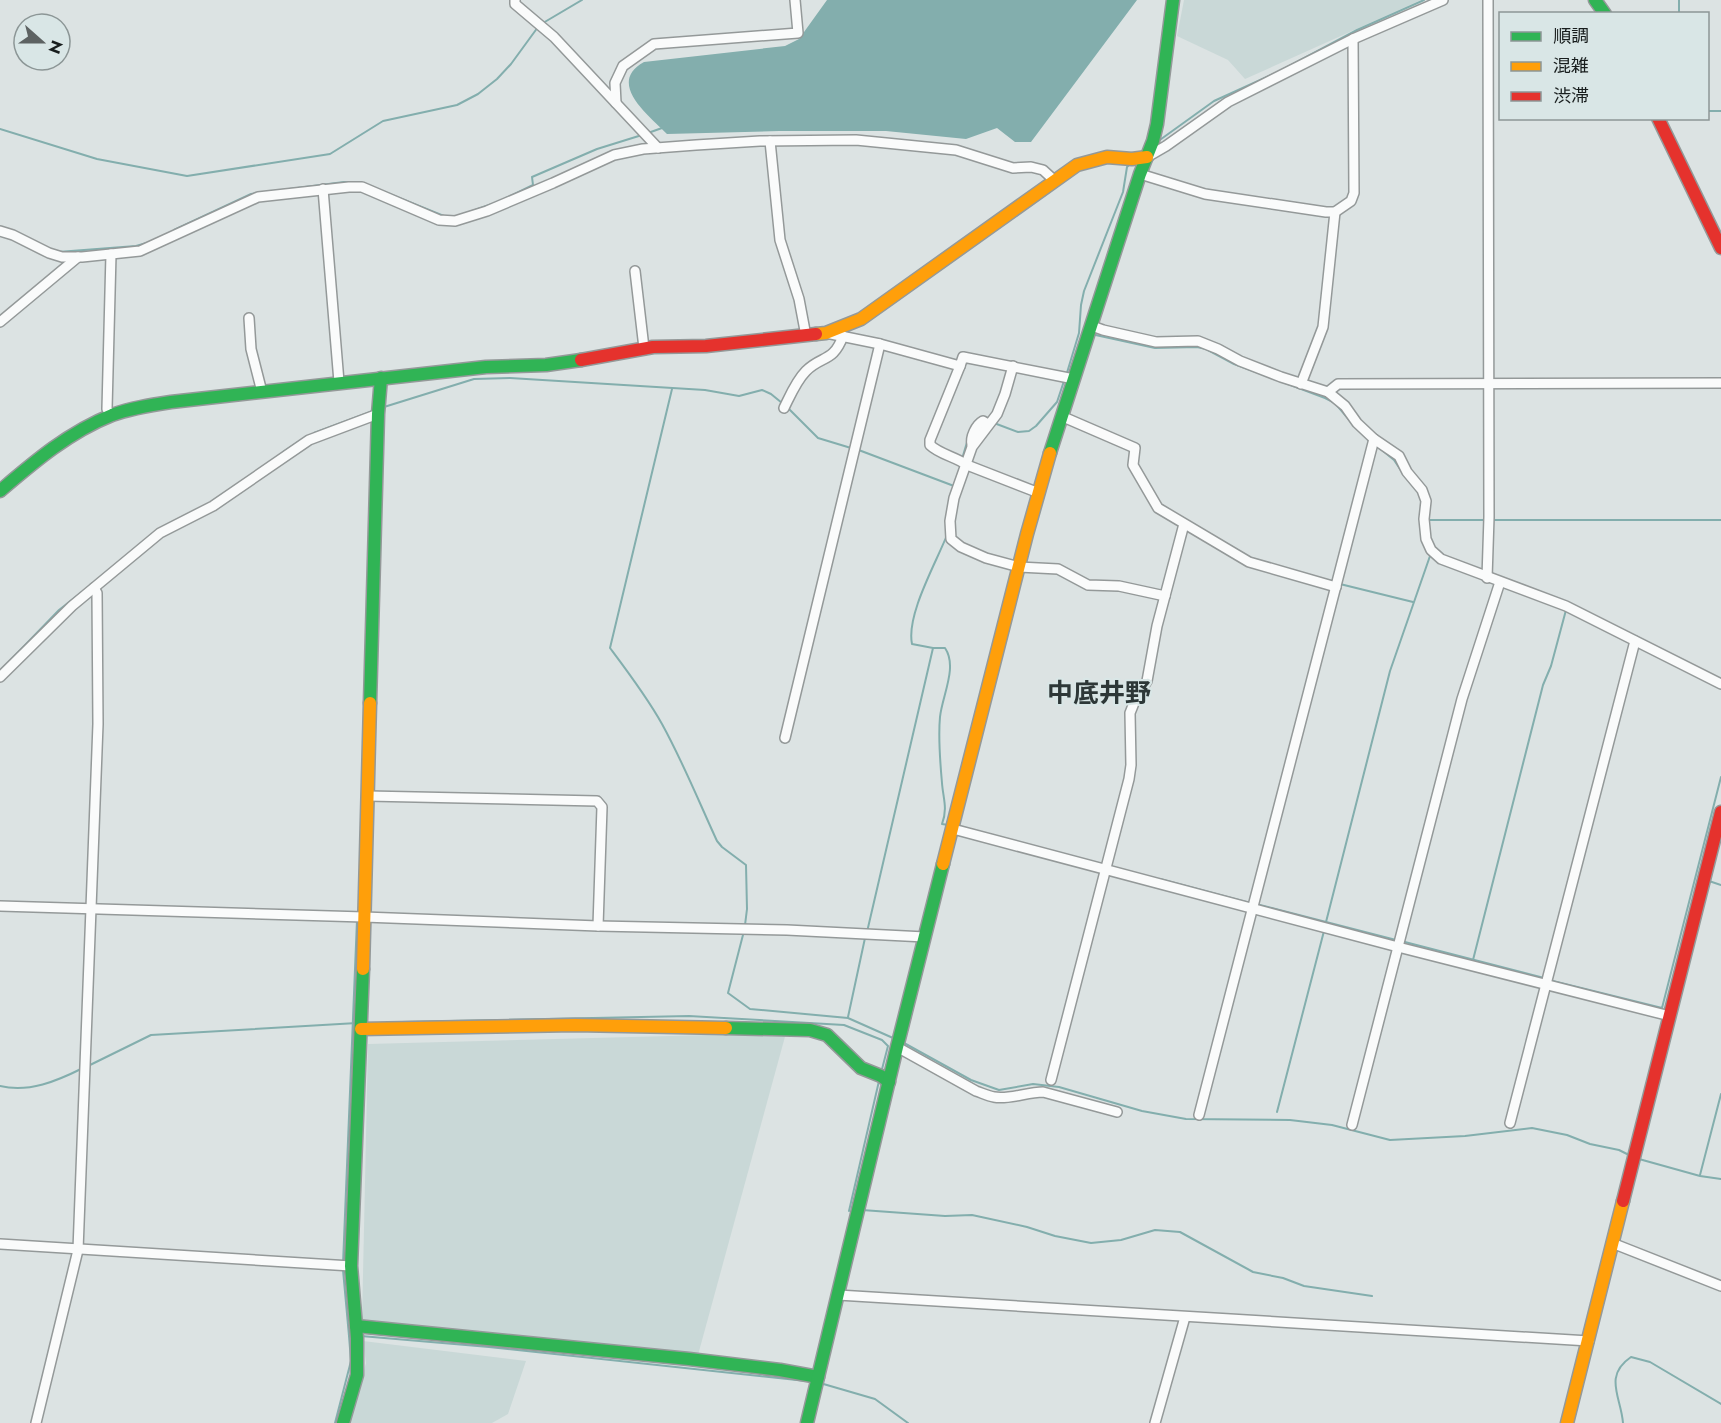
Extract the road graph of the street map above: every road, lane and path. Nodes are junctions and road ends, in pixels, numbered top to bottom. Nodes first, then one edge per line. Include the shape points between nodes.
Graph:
1 (514, 0) edge
2 (795, 0) edge
3 (1173, 0) edge
4 (1443, 0) edge
5 (1488, 0) edge
6 (1353, 39) junction
7 (616, 103) junction
8 (1659, 120) edge
9 (770, 141) junction
10 (658, 148) junction
11 (1147, 157) junction
12 (1140, 174) junction
13 (1055, 181) junction
14 (323, 189) junction
15 (1335, 212) junction
16 (0, 231) edge
17 (1721, 248) edge
18 (111, 254) junction
19 (78, 257) junction
20 (635, 271) dead end
21 (249, 318) dead end
22 (0, 322) edge
23 (1092, 326) junction
24 (826, 333) junction
25 (806, 336) junction
26 (843, 336) junction
27 (880, 344) junction
28 (644, 348) junction
29 (960, 366) junction
30 (1013, 366) junction
31 (381, 378) junction
32 (1074, 380) junction
33 (339, 382) junction
34 (1490, 382) junction
35 (1721, 383) edge
36 (1301, 384) junction
37 (262, 392) junction
38 (1328, 392) junction
39 (784, 408) dead end
40 (378, 414) junction
41 (111, 416) junction
42 (1061, 416) junction
43 (1374, 440) junction
44 (967, 465) junction
45 (0, 491) edge
46 (1039, 493) junction
47 (1184, 524) junction
48 (1018, 567) junction
49 (1487, 578) junction
50 (1500, 582) junction
51 (1335, 586) junction
52 (94, 588) junction
53 (1165, 596) junction
54 (1635, 641) junction
55 (0, 677) edge
56 (1721, 684) edge
57 (785, 738) dead end
58 (368, 796) junction
59 (1721, 812) edge
60 (952, 829) junction
61 (1105, 868) junction
62 (0, 906) edge
63 (1252, 907) junction
64 (91, 908) junction
65 (364, 917) junction
66 (598, 926) junction
67 (925, 937) junction
68 (1398, 946) junction
69 (1547, 984) junction
70 (1670, 1016) junction
71 (361, 1029) junction
72 (898, 1041) junction
73 (1051, 1080) dead end
74 (889, 1082) junction
75 (1117, 1112) dead end
76 (1199, 1115) dead end
77 (1510, 1123) dead end
78 (1353, 1125) dead end
79 (1612, 1243) junction
80 (0, 1244) edge
81 (78, 1250) junction
82 (351, 1266) junction
83 (1721, 1286) edge
84 (838, 1295) junction
85 (1185, 1317) junction
86 (356, 1326) junction
87 (1589, 1341) junction
88 (818, 1377) junction
89 (36, 1423) edge
90 (343, 1423) edge
91 (807, 1423) edge
92 (1155, 1423) edge
93 (1567, 1423) edge

1 - 7 street
2 - 7 street via 798,33 654,44 623,66 615,83
3 - 11 street via 1157,124
4 - 6 street
5 - 34 street
6 - 11 street via 1228,102
6 - 15 street via 1354,193 1351,201
7 - 10 street
8 - 17 street
9 - 10 street
9 - 13 street via 856,140 946,148 1012,168 1031,166
9 - 25 street via 780,240
10 - 14 street via 614,155 487,211 455,221 439,220 362,187
11 - 12 street
11 - 13 street via 1091,159
12 - 15 street via 1205,194
12 - 23 street
13 - 24 street via 861,319
14 - 18 street via 258,197 140,251
14 - 33 street
15 - 36 street via 1323,327
16 - 19 street via 49,253
18 - 19 street
18 - 41 street via 107,409
19 - 22 street
20 - 28 street
21 - 37 street via 251,349
23 - 32 street
23 - 36 street via 1156,342 1198,341
24 - 25 street
24 - 26 street
25 - 28 street
26 - 27 street
26 - 39 street via 830,358 801,376
27 - 29 street
27 - 57 street
28 - 31 street via 546,365
29 - 30 street via 963,357
29 - 44 street via 930,445
30 - 32 street
30 - 44 street via 997,414 972,447
31 - 33 street
31 - 40 street
32 - 42 street
33 - 37 street
34 - 35 street
34 - 38 street via 1338,384
34 - 49 street
36 - 38 street
37 - 41 street via 171,402
38 - 43 street via 1346,406
40 - 52 street via 309,440 213,506 160,533
40 - 58 street
41 - 45 street via 69,437
42 - 46 street
42 - 47 street via 1135,448 1133,465 1158,508
43 - 49 street via 1399,456 1426,497 1424,531 1431,550 1441,559
43 - 51 street
44 - 46 street
44 - 48 street via 954,498 951,539 986,558
46 - 48 street
47 - 51 street via 1249,562
47 - 53 street
48 - 53 street via 1058,569 1088,585 1119,586
48 - 60 street
49 - 50 street
50 - 54 street via 1566,606
50 - 68 street via 1462,699
51 - 63 street
52 - 55 street
52 - 64 street via 98,724
53 - 61 street via 1147,681 1130,713 1129,779
54 - 56 street
54 - 69 street
58 - 65 street
58 - 66 street via 597,801 602,807
59 - 70 street
60 - 61 street
60 - 67 street
61 - 63 street
61 - 73 street
62 - 64 street
63 - 68 street
63 - 76 street
64 - 65 street
64 - 81 street
65 - 66 street
65 - 71 street
66 - 67 street
67 - 72 street
68 - 69 street
68 - 78 street
69 - 70 street
69 - 77 street
70 - 79 street
71 - 74 street via 575,1026 810,1030 827,1035 861,1068
71 - 82 street
72 - 74 street
72 - 75 street via 989,1096 1043,1092
74 - 84 street
79 - 83 street
79 - 87 street
80 - 81 street
81 - 82 street
81 - 89 street
82 - 86 street
84 - 85 street
84 - 88 street
85 - 87 street
85 - 92 street
86 - 88 street via 689,1359
86 - 90 street via 357,1375
87 - 93 street
88 - 91 street

